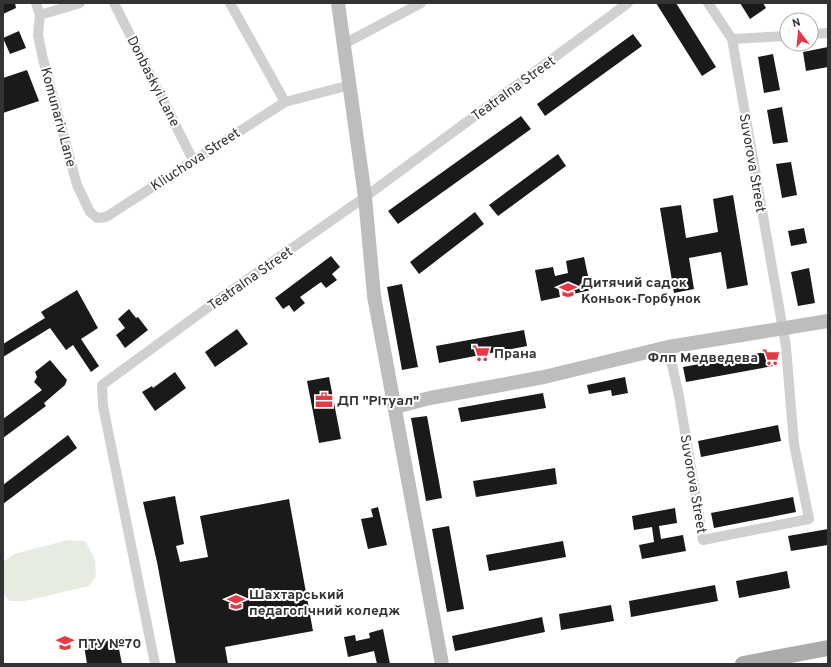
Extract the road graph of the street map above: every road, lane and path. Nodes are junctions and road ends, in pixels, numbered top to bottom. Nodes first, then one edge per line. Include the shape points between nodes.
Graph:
1 (36, 3) edge
2 (80, 3) edge
3 (114, 3) edge
4 (230, 3) edge
5 (338, 3) edge
6 (421, 3) edge
7 (628, 3) edge
8 (708, 3) edge
9 (40, 15) junction
10 (779, 36) edge
11 (732, 39) junction
12 (344, 44) junction
13 (350, 85) junction
14 (285, 102) junction
15 (193, 160) junction
16 (365, 197) junction
17 (106, 217) joint
18 (828, 321) edge
19 (782, 330) junction
20 (668, 347) junction
21 (395, 407) junction
22 (828, 648) edge
23 (156, 664) edge
24 (442, 664) edge
25 (743, 664) edge

1 - 9 street, Komunariv Lane
2 - 9 street
3 - 15 street, Donbaskyi Lane
4 - 14 street
5 - 12 street
6 - 12 street
7 - 16 street, Teatralna Street
8 - 11 street, Suvorova Street
9 - 17 street, Komunariv Lane via 38,35 43,59 77,185 90,212 97,218
10 - 11 street
11 - 19 street, Suvorova Street
12 - 13 street
13 - 14 street, Kliuchova Street
13 - 16 street
14 - 15 street, Kliuchova Street
15 - 17 street, Kliuchova Street
16 - 21 street via 374,296
16 - 23 street, Teatralna Street via 102,385 103,406
18 - 19 street
19 - 20 street
19 - 20 street, Suvorova Street via 786,347 794,444 809,519 703,540 679,396
20 - 21 street via 544,377
21 - 24 street
22 - 25 main road

